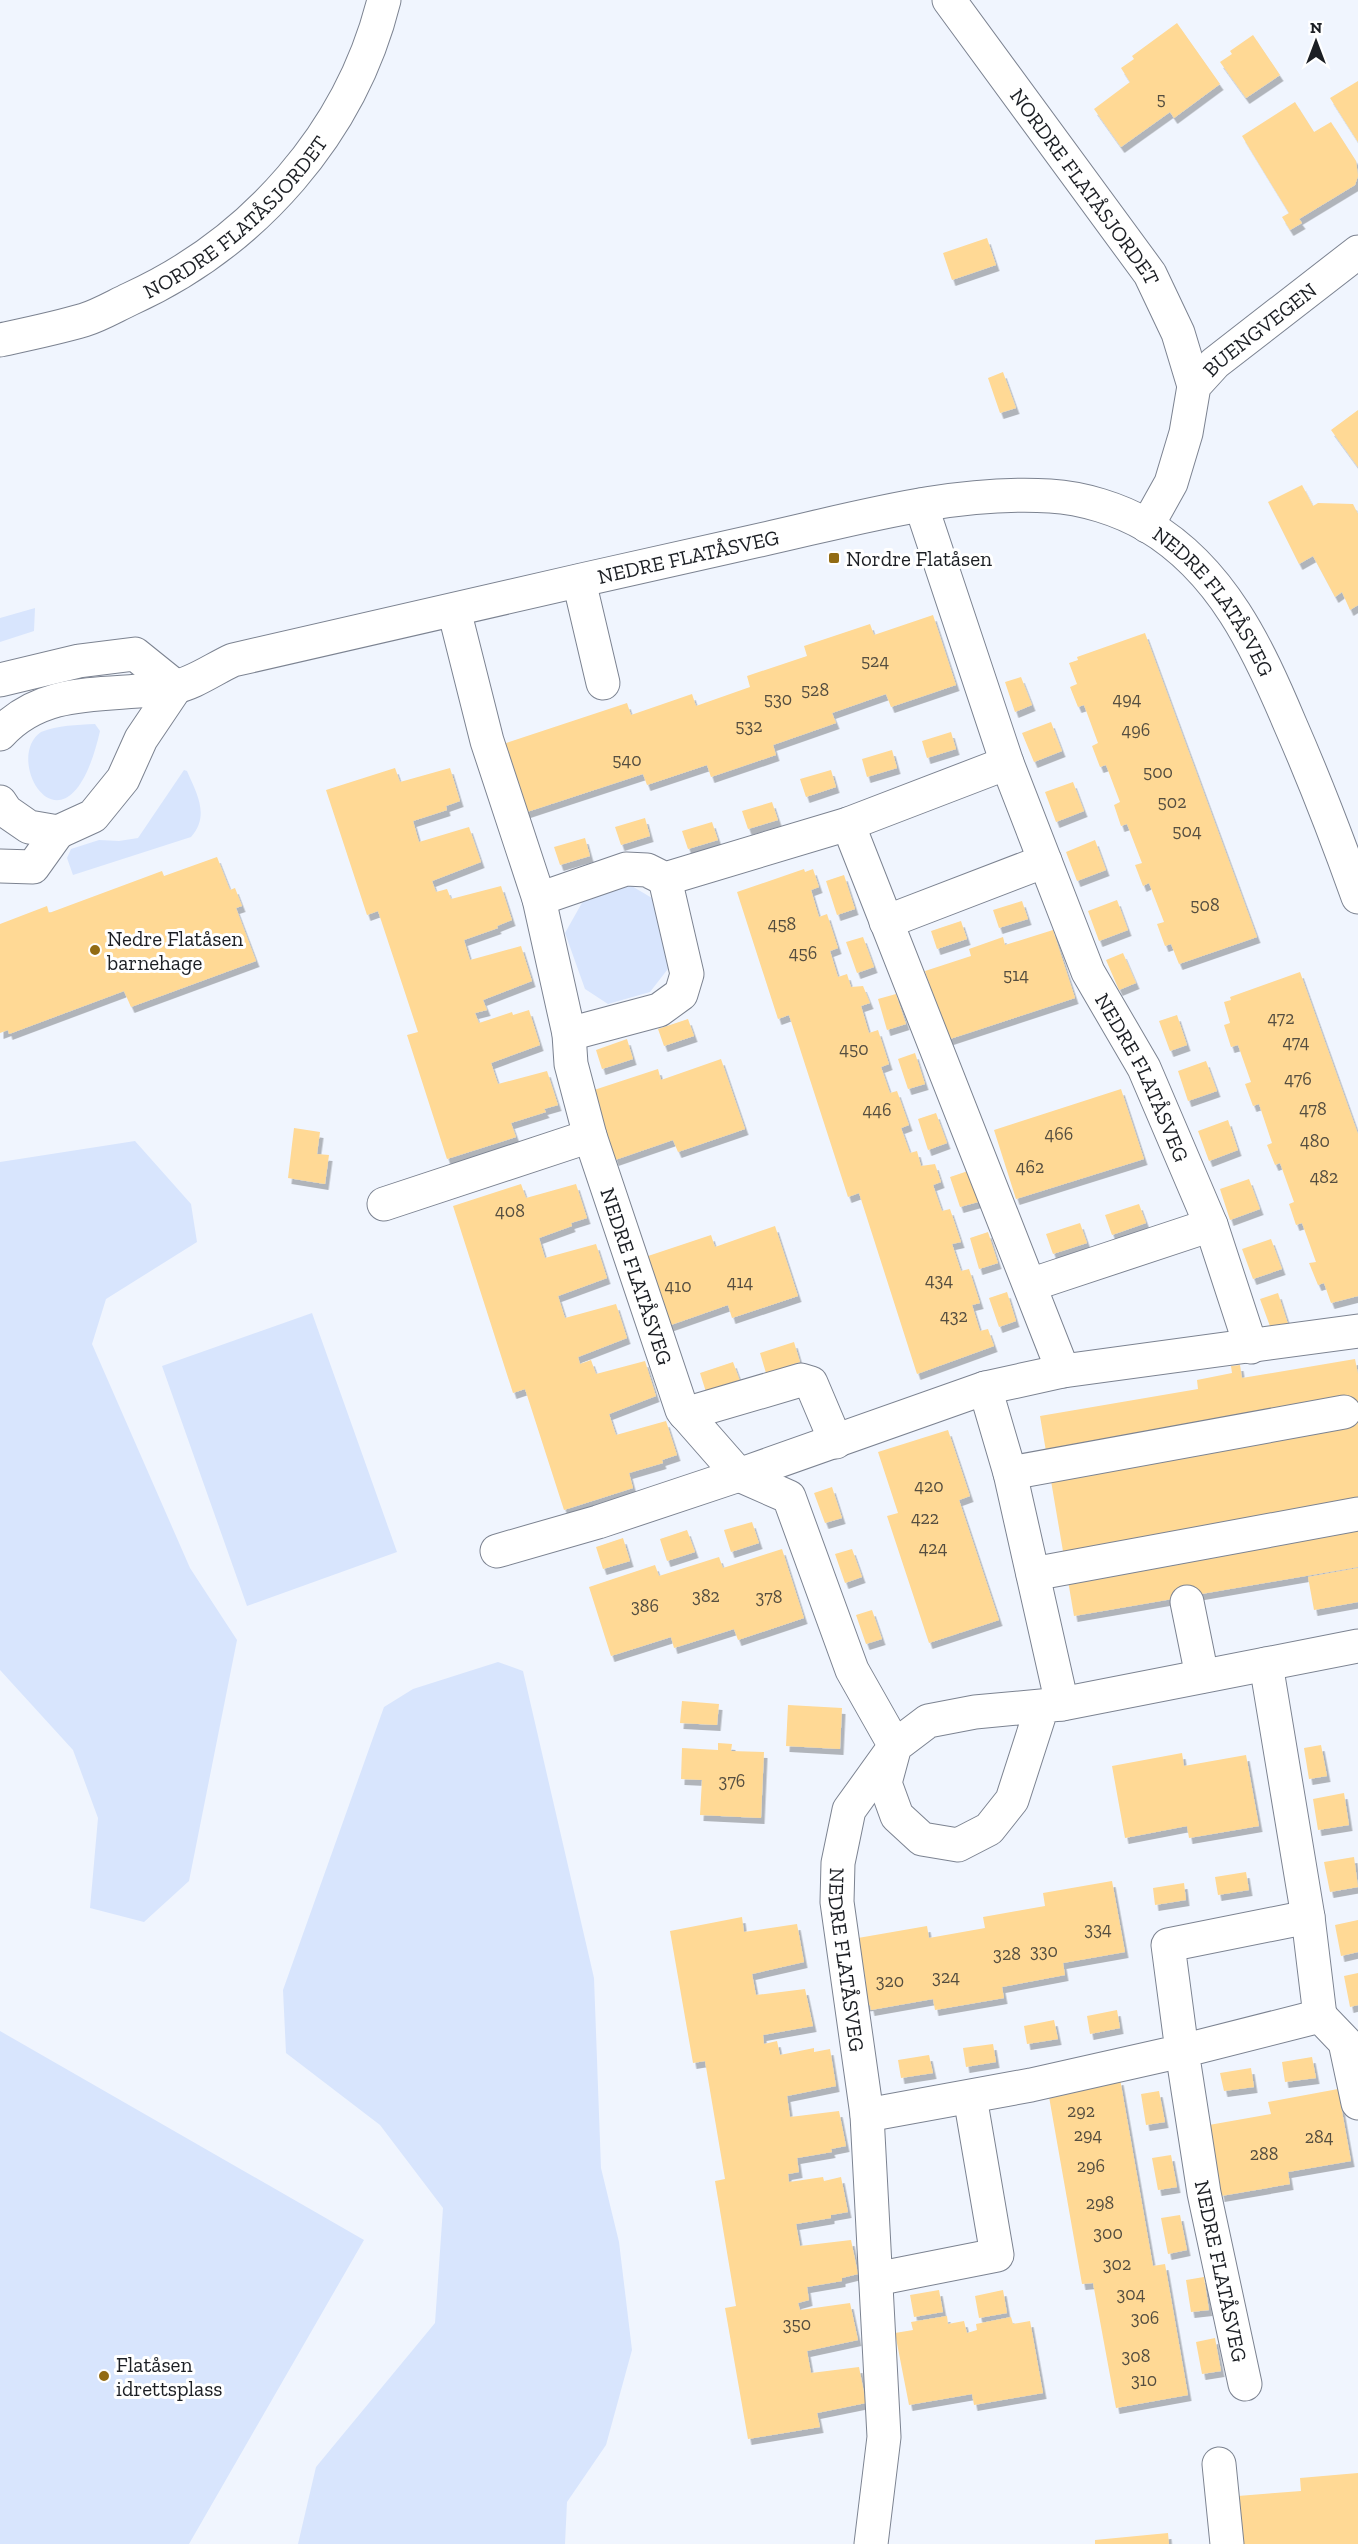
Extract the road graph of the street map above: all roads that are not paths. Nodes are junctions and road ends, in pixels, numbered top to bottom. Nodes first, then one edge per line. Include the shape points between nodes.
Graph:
1 (384, 0) edge
2 (949, 0) edge
3 (1358, 252) edge
4 (0, 340) edge
5 (1194, 386) junction
6 (921, 505) junction
7 (1147, 526) junction
8 (579, 581) junction
9 (454, 610) junction
10 (0, 680) edge
11 (603, 683) dead end
12 (176, 687) junction
13 (0, 734) edge
14 (1007, 763) junction
15 (0, 802) edge
16 (848, 824) junction
17 (58, 832) junction
18 (1045, 861) junction
19 (0, 866) edge
20 (665, 879) junction
21 (1358, 897) edge
22 (538, 899) junction
23 (886, 922) junction
24 (569, 1034) junction
25 (590, 1136) junction
26 (384, 1204) dead end
27 (1211, 1225) junction
28 (1030, 1285) junction
29 (1358, 1330) edge
30 (1251, 1347) junction
31 (1063, 1371) junction
32 (985, 1388) junction
33 (1344, 1412) dead end
34 (685, 1414) junction
35 (836, 1442) junction
36 (1010, 1473) junction
37 (739, 1475) junction
38 (1358, 1514) edge
39 (496, 1551) dead end
40 (1033, 1574) junction
41 (1187, 1602) dead end
42 (1358, 1646) edge
43 (1266, 1664) junction
44 (1202, 1676) junction
45 (1052, 1706) junction
46 (895, 1746) junction
47 (1308, 1917) junction
48 (1320, 2016) junction
49 (1182, 2051) junction
50 (970, 2097) junction
51 (1358, 2103) edge
52 (867, 2115) junction
53 (876, 2278) junction
54 (1245, 2384) dead end
55 (1219, 2464) dead end
56 (871, 2544) edge
57 (1227, 2544) edge

1 - 4 street, NORDRE FLATÅSJORDET via 357,77 324,137 280,191 233,237 168,282 86,319
2 - 5 street, NORDRE FLATÅSJORDET via 1150,274 1178,333
3 - 5 street, BUENGVEGEN via 1215,363
5 - 7 street, BUENGVEGEN via 1186,433 1171,483
6 - 7 street, NEDRE FLATÅSVEG via 989,497 1051,496 1098,504
6 - 8 street, NEDRE FLATÅSVEG
6 - 14 street, NEDRE FLATÅSVEG
7 - 21 street, NEDRE FLATÅSVEG via 1187,556 1228,600 1262,659 1319,790
8 - 9 street, NEDRE FLATÅSVEG
8 - 11 street
9 - 12 street, NEDRE FLATÅSVEG via 233,660
9 - 22 street, NEDRE FLATÅSVEG via 487,741
10 - 12 street via 79,661 135,654
12 - 13 street, NEDRE FLATÅSVEG via 81,694 39,705 13,720
12 - 17 street via 141,739 123,779 93,816
14 - 16 street
14 - 18 street, NEDRE FLATÅSVEG
15 - 17 street via 29,827
16 - 20 street
16 - 23 street
17 - 19 street via 33,867
18 - 23 street
18 - 27 street, NEDRE FLATÅSVEG via 1088,972 1144,1068
20 - 22 street via 647,870 626,869
20 - 24 street via 687,974 681,994 660,1010
22 - 24 street, NEDRE FLATÅSVEG
23 - 28 street
24 - 25 street, NEDRE FLATÅSVEG via 571,1064
25 - 26 street
25 - 34 street, NEDRE FLATÅSVEG
27 - 28 street
27 - 30 street, NEDRE FLATÅSVEG
28 - 31 street
29 - 30 street
30 - 31 street
31 - 32 street
32 - 35 street
32 - 36 street
33 - 36 street
34 - 35 street via 801,1380 811,1383
34 - 37 street, NEDRE FLATÅSVEG
35 - 37 street
36 - 40 street
37 - 39 street
37 - 46 street, NEDRE FLATÅSVEG via 789,1497 852,1670
38 - 40 street
40 - 45 street
41 - 44 street
42 - 43 street, NEDRE FLATÅSVEG
43 - 44 street, NEDRE FLATÅSVEG
43 - 47 street
44 - 45 street, NEDRE FLATÅSVEG
45 - 46 street, NEDRE FLATÅSVEG via 975,1712 928,1721
45 - 46 street via 1011,1800 989,1829 958,1845 922,1839 897,1816 885,1783
46 - 52 street, NEDRE FLATÅSVEG via 849,1810 838,1863 837,1902
47 - 48 street
47 - 49 street, NEDRE FLATÅSVEG via 1168,1945
48 - 49 street
48 - 51 street via 1345,2042
49 - 50 street
49 - 54 street, NEDRE FLATÅSVEG via 1204,2193
50 - 52 street
50 - 53 street via 997,2255
52 - 53 street, NEDRE FLATÅSVEG
53 - 56 street, NEDRE FLATÅSVEG via 884,2436
55 - 57 street

